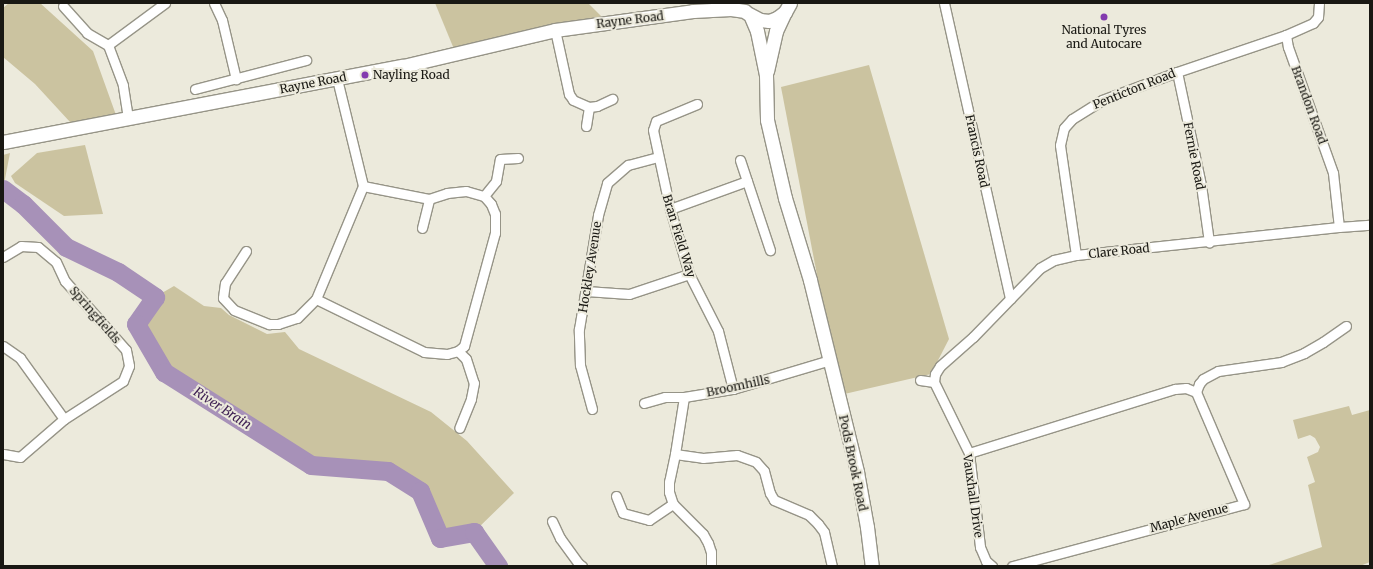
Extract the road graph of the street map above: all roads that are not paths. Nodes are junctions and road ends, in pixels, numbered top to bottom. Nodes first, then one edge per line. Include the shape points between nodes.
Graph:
1 (165, 3) edge
2 (214, 3) edge
3 (711, 3) edge
4 (944, 3) edge
5 (1319, 3) edge
6 (63, 6) dead end
7 (787, 7) edge
8 (746, 10) edge
9 (693, 11) junction
10 (555, 30) junction
11 (1286, 34) junction
12 (108, 45) junction
13 (306, 60) dead end
14 (1177, 72) junction
15 (766, 75) junction
16 (236, 79) junction
17 (337, 79) junction
18 (195, 89) dead end
19 (612, 99) dead end
20 (697, 104) dead end
21 (589, 106) junction
22 (128, 118) junction
23 (586, 126) dead end
24 (3, 142) edge
25 (658, 157) junction
26 (518, 158) dead end
27 (740, 160) dead end
28 (747, 181) junction
29 (363, 186) junction
30 (484, 196) junction
31 (429, 198) junction
32 (670, 210) junction
33 (1370, 225) edge
34 (1339, 227) junction
35 (422, 228) dead end
36 (1209, 242) junction
37 (246, 250) dead end
38 (770, 250) dead end
39 (1076, 255) junction
40 (3, 257) edge
41 (689, 274) junction
42 (586, 291) junction
43 (316, 299) junction
44 (1010, 299) junction
45 (1346, 326) dead end
46 (3, 346) edge
47 (458, 351) junction
48 (830, 360) junction
49 (920, 380) dead end
50 (934, 382) junction
51 (733, 389) junction
52 (1196, 392) junction
53 (684, 397) junction
54 (644, 403) dead end
55 (592, 409) dead end
56 (64, 419) junction
57 (459, 428) dead end
58 (969, 453) junction
59 (3, 454) edge
60 (675, 454) junction
61 (616, 496) dead end
62 (673, 504) junction
63 (552, 521) dead end
64 (1014, 565) edge
65 (582, 566) edge
66 (711, 566) edge
67 (832, 566) edge
68 (872, 566) edge
69 (992, 566) edge

1 - 12 street
2 - 16 street via 222,20
3 - 9 street, Rayne Road
4 - 44 street, Francis Road
5 - 11 street via 1318,17 1313,23
6 - 12 street via 87,33
7 - 8 street, Rayne Road via 777,18 769,20 760,20
7 - 15 street via 776,31
8 - 9 street, Rayne Road
8 - 15 street via 757,31
9 - 10 street, Rayne Road
10 - 17 street, Rayne Road
10 - 21 street via 569,94 573,100
11 - 14 street, Penticton Road
11 - 34 street, Brandon Road via 1288,47 1333,173
12 - 22 street via 123,85
13 - 16 street
14 - 36 street, Fernie Road via 1201,185
14 - 39 street, Penticton Road via 1102,100 1083,110 1064,128 1060,145 1061,159
15 - 48 street, Pods Brook Road via 766,120
16 - 18 street
17 - 22 street, Rayne Road
17 - 29 street
19 - 21 street via 597,106
20 - 25 street, Bran Field Way via 656,121 653,130
21 - 23 street
22 - 24 street, Rayne Road
25 - 32 street, Bran Field Way
25 - 42 street, Hockley Avenue via 628,165 607,183 598,215
26 - 30 street via 500,159 496,181
27 - 28 street
28 - 32 street
28 - 38 street
29 - 31 street
29 - 43 street
30 - 31 street via 466,191
30 - 47 street via 495,214 495,233 468,335 464,346
31 - 35 street
32 - 41 street, Bran Field Way
33 - 34 street, Clare Road
34 - 36 street, Clare Road
36 - 39 street, Clare Road
37 - 43 street via 225,283 223,298 234,310 269,324 278,324 296,318
39 - 44 street, Clare Road via 1054,260 1040,268
40 - 56 street, Springfields via 21,246 38,247 56,262 65,281 126,350 129,366 122,381
41 - 42 street via 629,294
41 - 51 street, Bran Field Way via 718,331
42 - 55 street, Hockley Avenue via 579,329 580,365
43 - 47 street via 424,352 447,354
44 - 50 street, Clare Road via 940,366
45 - 52 street via 1304,353 1281,362 1218,371 1203,379
46 - 56 street via 20,358
47 - 57 street via 466,359 474,383 471,399
48 - 51 street, Broomhills
48 - 68 street, Pods Brook Road via 857,472
49 - 50 street
50 - 58 street, Vauxhall Drive
51 - 53 street, Broomhills
52 - 58 street via 1186,388 1175,389
52 - 64 street, Maple Avenue via 1244,504
53 - 54 street, Broomhills via 665,397
53 - 60 street
56 - 59 street, Springfields via 20,457
58 - 69 street, Vauxhall Drive via 980,547
60 - 62 street via 668,482
60 - 67 street via 703,458 738,455 756,462 764,471 774,500 809,515 824,532
61 - 62 street via 623,513 649,520
62 - 66 street via 703,534 711,552
63 - 65 street via 560,538

